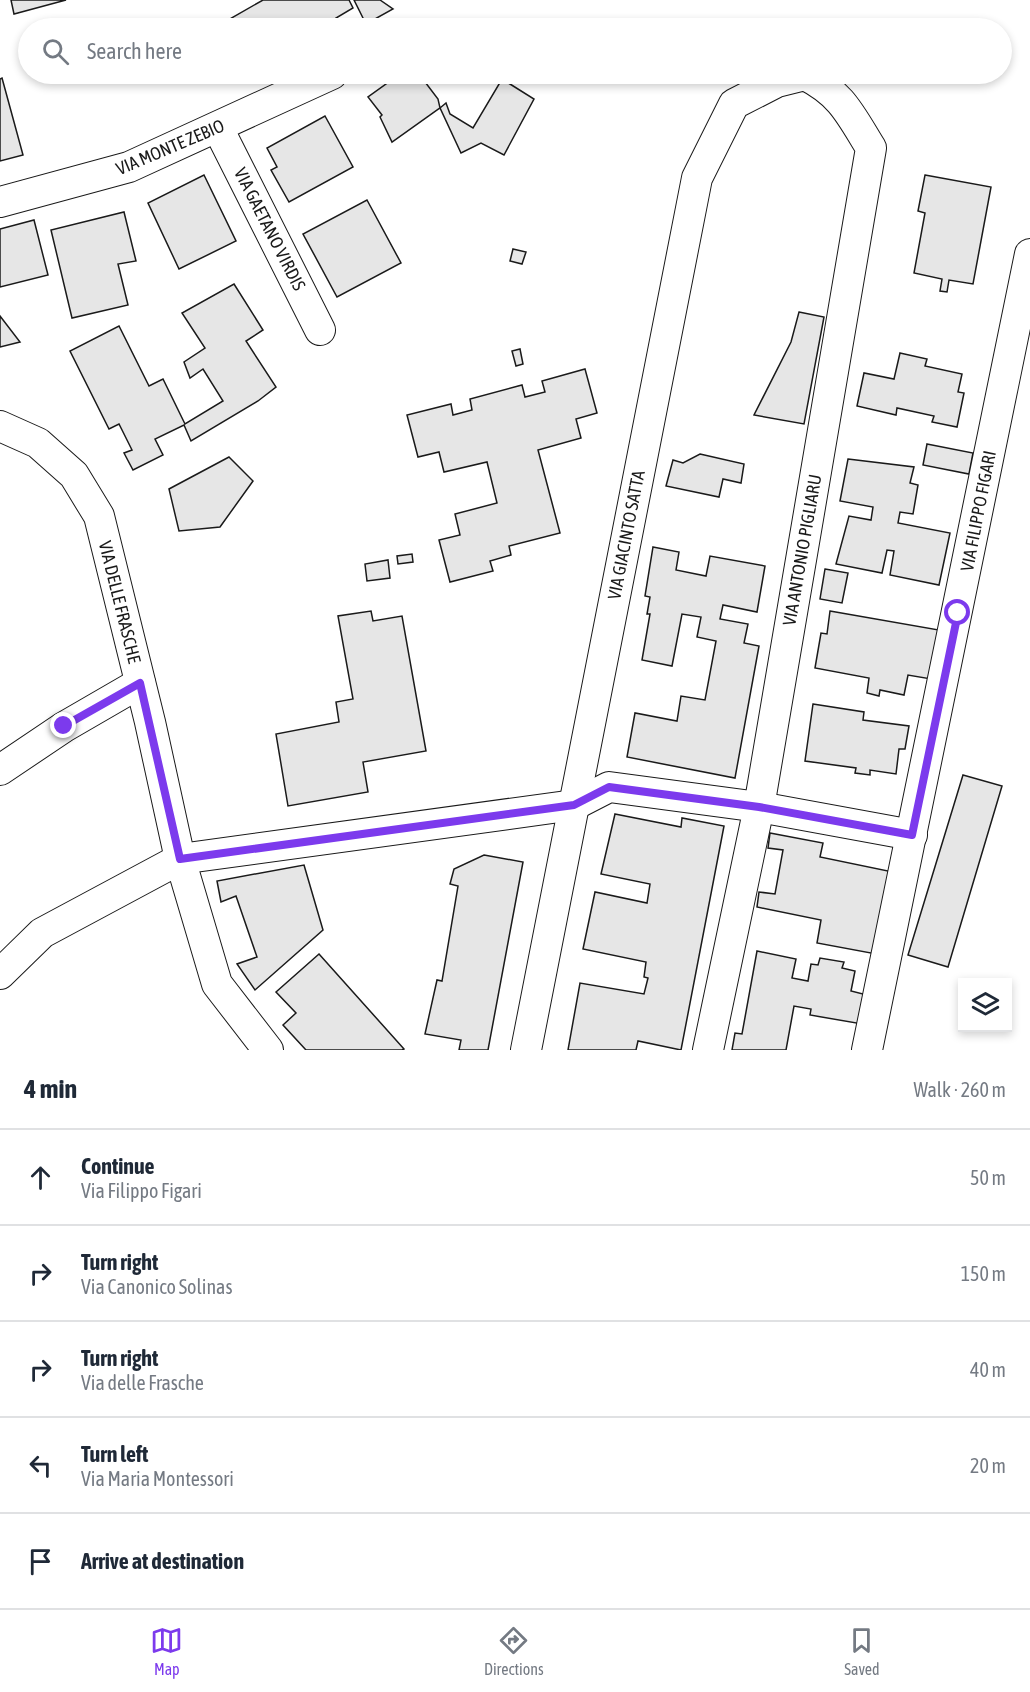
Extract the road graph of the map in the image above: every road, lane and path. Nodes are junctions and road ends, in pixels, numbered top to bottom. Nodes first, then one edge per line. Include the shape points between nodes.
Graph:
1 (311, 84) edge
2 (773, 84) edge
3 (824, 84) edge
4 (218, 128) junction
5 (0, 202) edge
6 (1030, 254) edge
7 (320, 330) dead end
8 (0, 426) edge
9 (140, 683) junction
10 (0, 770) edge
11 (574, 805) junction
12 (759, 807) junction
13 (912, 835) junction
14 (180, 859) junction
15 (0, 974) edge
16 (268, 1050) edge
17 (526, 1050) edge
18 (708, 1050) edge
19 (867, 1050) edge

1 - 4 street, VIA MONTE ZEBIO
2 - 11 street, VIA GIACINTO SATTA via 734,104 697,178
3 - 12 street, VIA ANTONIO PIGLIARU via 846,106 871,148
4 - 5 street, VIA MONTE ZEBIO via 129,167
4 - 7 street, VIA GAETANO VIRDIS
6 - 13 street, VIA FILIPPO FIGARI
8 - 9 street, VIA DELLE FRASCHE via 38,443 74,475 99,516
9 - 10 street via 64,726
9 - 14 street, VIA DELLE FRASCHE
11 - 12 street via 609,787
11 - 14 street
11 - 17 street, VIA GIACINTO SATTA
12 - 13 street
12 - 18 street, VIA ANTONIO PIGLIARU
13 - 19 street, VIA FILIPPO FIGARI
14 - 15 street via 42,933
14 - 16 street, VIA DELLE FRASCHE via 217,984

